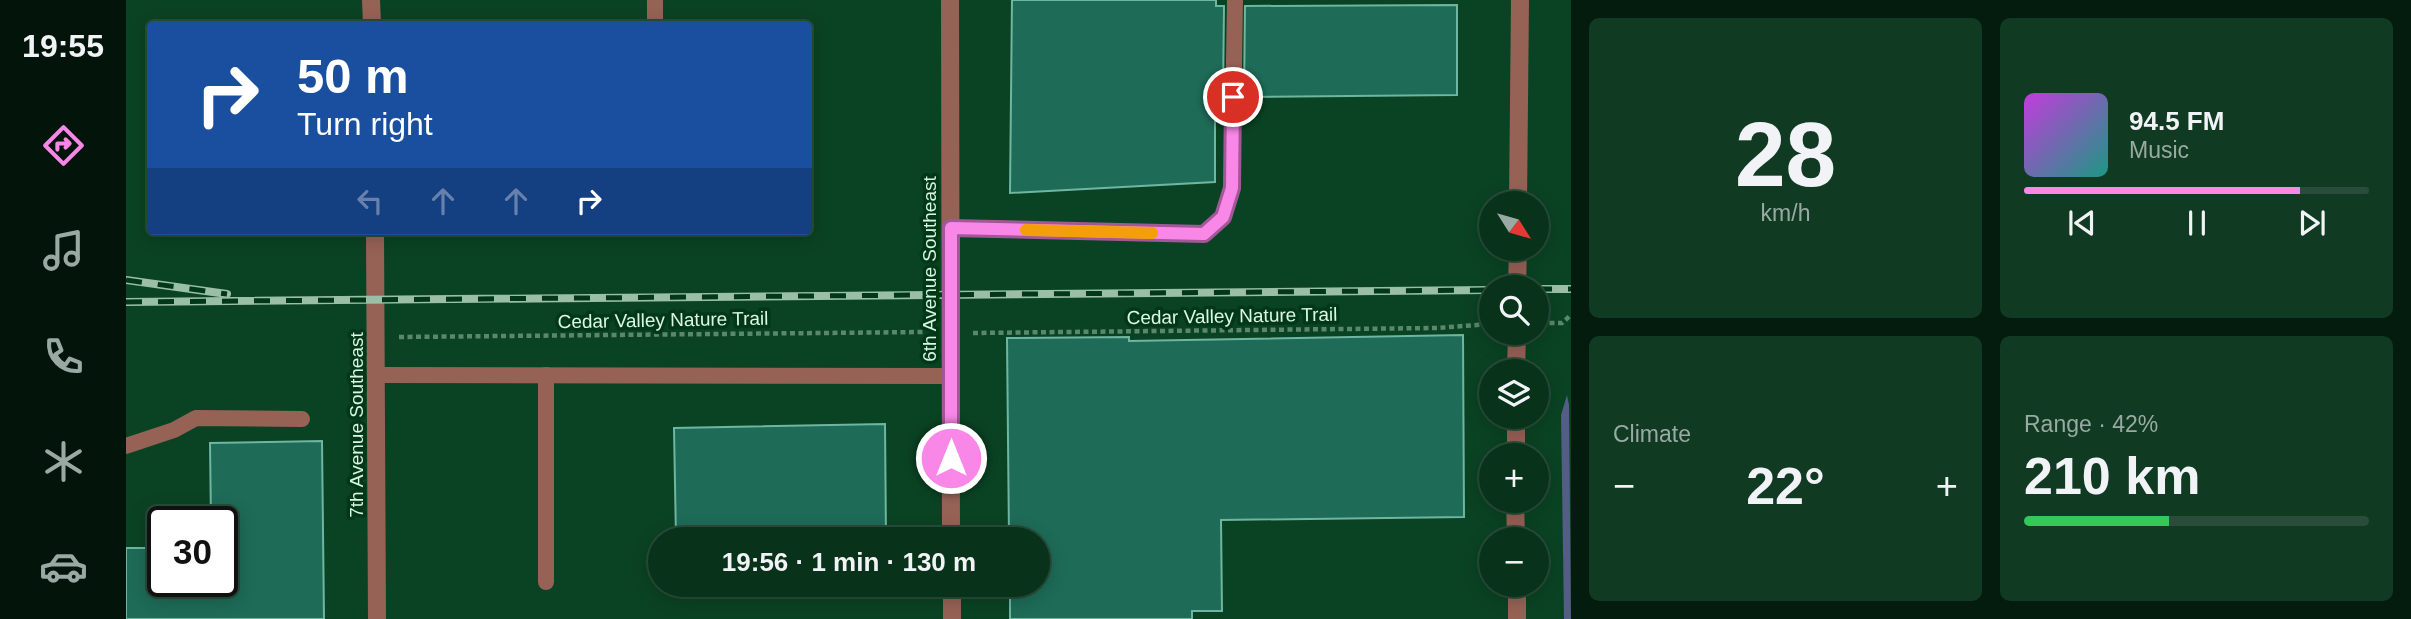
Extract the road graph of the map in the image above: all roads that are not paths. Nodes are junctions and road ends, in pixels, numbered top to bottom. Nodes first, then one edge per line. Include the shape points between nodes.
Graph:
1 (371, 0) edge
2 (655, 0) edge
3 (950, 0) edge
4 (1235, 0) edge
5 (1520, 0) edge
6 (372, 21) edge
7 (655, 21) edge
8 (1518, 191) edge
9 (951, 228) junction
10 (375, 235) edge
11 (377, 375) junction
12 (546, 375) junction
13 (950, 376) junction
14 (302, 419) dead end
15 (126, 446) edge
16 (951, 527) edge
17 (546, 582) dead end
18 (952, 597) edge
19 (1517, 597) edge
20 (377, 619) edge
21 (952, 619) edge
22 (1517, 619) edge

1 - 6 street
2 - 7 lane
3 - 9 street, 6th Avenue Southeast
4 - 9 lane via 1232,188 1223,217 1204,234
5 - 8 street
9 - 13 street, 6th Avenue Southeast
10 - 11 street, 7th Avenue Southeast
11 - 12 lane
11 - 20 street, 7th Avenue Southeast
12 - 13 lane
12 - 17 lane
13 - 16 street, 6th Avenue Southeast
14 - 15 lane via 196,418
18 - 21 street
19 - 22 street

